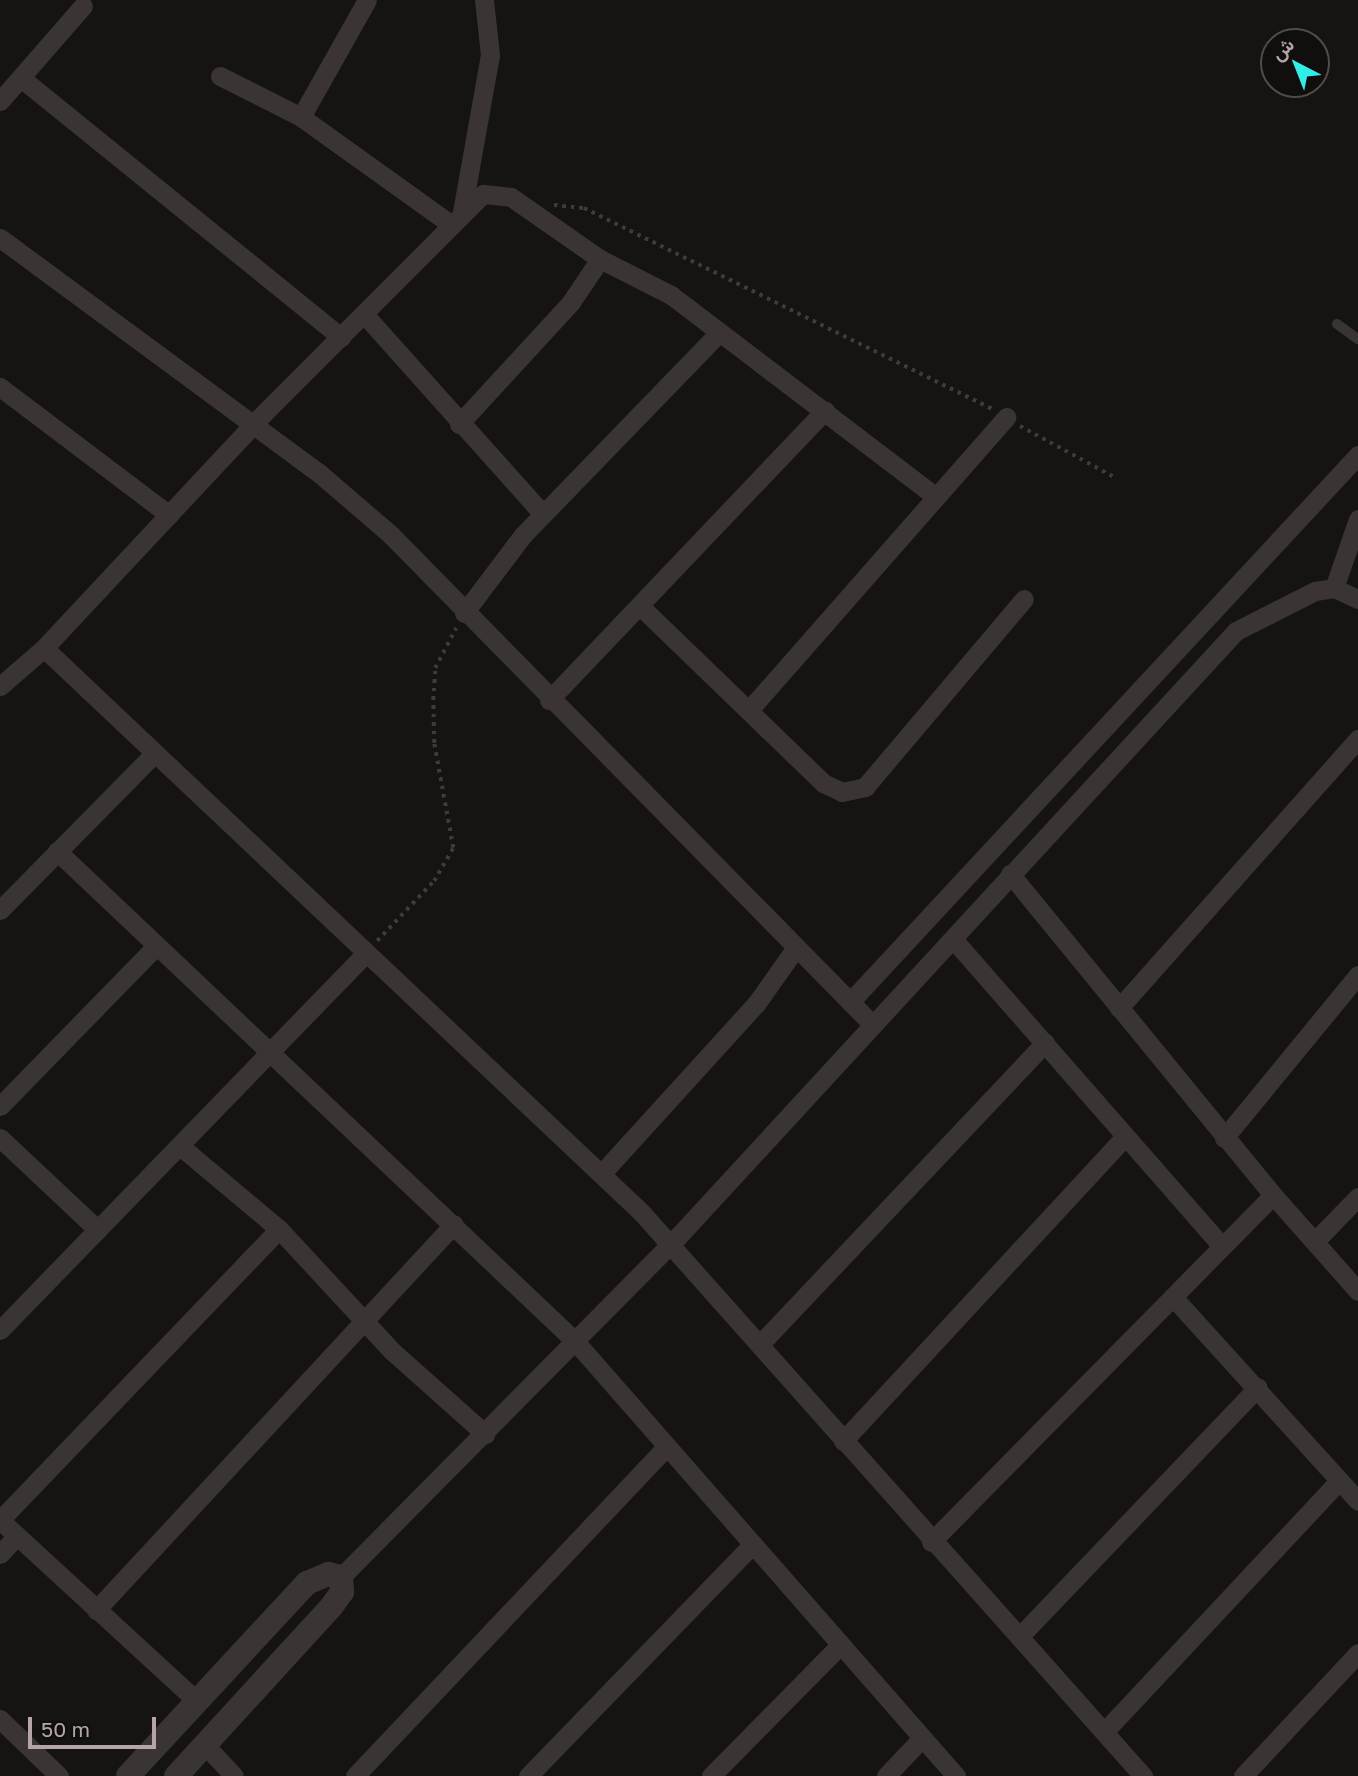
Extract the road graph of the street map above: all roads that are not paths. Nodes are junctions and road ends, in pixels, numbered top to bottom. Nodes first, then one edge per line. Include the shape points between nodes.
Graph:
1 (368, 0) edge
2 (484, 0) edge
3 (83, 6) dead end
4 (220, 76) dead end
5 (21, 78) junction
6 (0, 101) edge
7 (301, 117) junction
8 (455, 218) junction
9 (0, 238) edge
10 (600, 259) junction
11 (364, 314) junction
12 (1337, 324) dead end
13 (719, 334) junction
14 (341, 337) junction
15 (1358, 339) edge
16 (0, 387) edge
17 (825, 410) junction
18 (1006, 417) road end
19 (254, 424) junction
20 (459, 424) junction
21 (1358, 455) edge
22 (936, 497) junction
23 (543, 514) junction
24 (169, 515) junction
25 (1358, 519) edge
26 (1334, 588) junction
27 (1024, 599) dead end
28 (1358, 599) edge
29 (640, 606) junction
30 (1213, 610) junction
31 (464, 613) junction
32 (1236, 631) junction
33 (44, 648) junction
34 (0, 685) edge
35 (549, 700) junction
36 (749, 710) junction
37 (1358, 739) edge
38 (154, 754) junction
39 (57, 851) junction
40 (1010, 874) junction
41 (0, 910) edge
42 (953, 939) junction
43 (154, 948) junction
44 (795, 949) junction
45 (366, 953) junction
46 (1358, 975) edge
47 (850, 1002) junction
48 (1119, 1008) junction
49 (871, 1023) junction
50 (1045, 1043) junction
51 (271, 1056) junction
52 (0, 1106) edge
53 (0, 1138) edge
54 (1224, 1138) junction
55 (1123, 1139) junction
56 (180, 1146) junction
57 (602, 1172) junction
58 (1273, 1195) junction
59 (1358, 1197) edge
60 (454, 1224) junction
61 (279, 1229) junction
62 (98, 1230) junction
63 (1316, 1240) junction
64 (672, 1243) junction
65 (1222, 1246) junction
66 (1358, 1291) edge
67 (1172, 1297) junction
68 (365, 1322) junction
69 (2, 1325) edge
70 (574, 1340) junction
71 (762, 1342) junction
72 (1258, 1387) junction
73 (485, 1434) junction
74 (843, 1441) junction
75 (667, 1446) junction
76 (1339, 1481) junction
77 (1358, 1502) edge
78 (0, 1520) edge
79 (17, 1536) junction
80 (931, 1542) junction
81 (753, 1544) junction
82 (0, 1554) edge
83 (341, 1577) junction
84 (96, 1610) junction
85 (1020, 1636) junction
86 (841, 1644) junction
87 (1358, 1653) edge
88 (197, 1702) junction
89 (0, 1719) edge
90 (1104, 1732) junction
91 (921, 1739) junction
92 (205, 1745) junction
93 (59, 1776) edge
94 (128, 1776) edge
95 (176, 1776) edge
96 (234, 1776) edge
97 (355, 1776) edge
98 (528, 1776) edge
99 (711, 1776) edge
100 (886, 1776) edge
101 (956, 1776) edge
102 (1143, 1776) edge
103 (1242, 1776) edge

1 - 7 street
2 - 8 street via 490,54
3 - 5 street
4 - 7 street
5 - 6 street
5 - 14 street
7 - 8 street
8 - 10 street via 496,192 531,208
8 - 11 street
9 - 19 street
10 - 13 street via 671,295
10 - 20 street via 571,302
11 - 14 street
11 - 20 street
12 - 15 lane
13 - 17 street
13 - 23 street
14 - 19 street
16 - 24 street
17 - 22 street
17 - 29 street
18 - 22 street
19 - 24 street
19 - 31 street via 390,534
20 - 23 street
21 - 30 street
22 - 36 street
23 - 31 street
24 - 33 street
25 - 26 street
26 - 28 street
26 - 32 street
27 - 36 street via 865,787 842,792 823,783
29 - 35 street
29 - 36 street
30 - 32 street
30 - 47 street
31 - 35 street
32 - 40 street
33 - 34 street
33 - 38 street
35 - 44 street
37 - 48 street
38 - 39 street
38 - 45 street
39 - 41 street
39 - 43 street
40 - 42 street
40 - 48 street
42 - 49 street
42 - 50 street
43 - 51 street
43 - 52 street
44 - 47 street
44 - 57 street via 756,1004
45 - 51 street
45 - 57 street
46 - 54 street
47 - 49 street
48 - 54 street
49 - 64 street
50 - 55 street
50 - 71 street
51 - 56 street
51 - 60 street
53 - 62 street
54 - 58 street
55 - 65 street
55 - 74 street
56 - 61 street
56 - 62 street
57 - 64 street
58 - 63 street
58 - 65 street
59 - 63 street
60 - 68 street
60 - 70 street
61 - 68 street
61 - 78 street
62 - 69 street
63 - 66 street
64 - 70 street
64 - 71 street
65 - 67 street
67 - 72 street
67 - 80 street
68 - 73 street
68 - 84 street
70 - 73 street
70 - 75 street
71 - 74 street
72 - 76 street
72 - 85 street
73 - 83 street
74 - 80 street
75 - 81 street
75 - 97 street
76 - 77 street
76 - 90 street
78 - 79 street
79 - 82 street
79 - 84 street
80 - 85 street
81 - 86 street
81 - 98 street
83 - 88 street via 328,1574 307,1583
83 - 92 street via 332,1606
84 - 88 street
85 - 90 street
86 - 91 street
86 - 99 street
87 - 103 street
88 - 94 street
89 - 93 street
90 - 102 street
91 - 100 street
91 - 101 street
92 - 95 street
92 - 96 street

